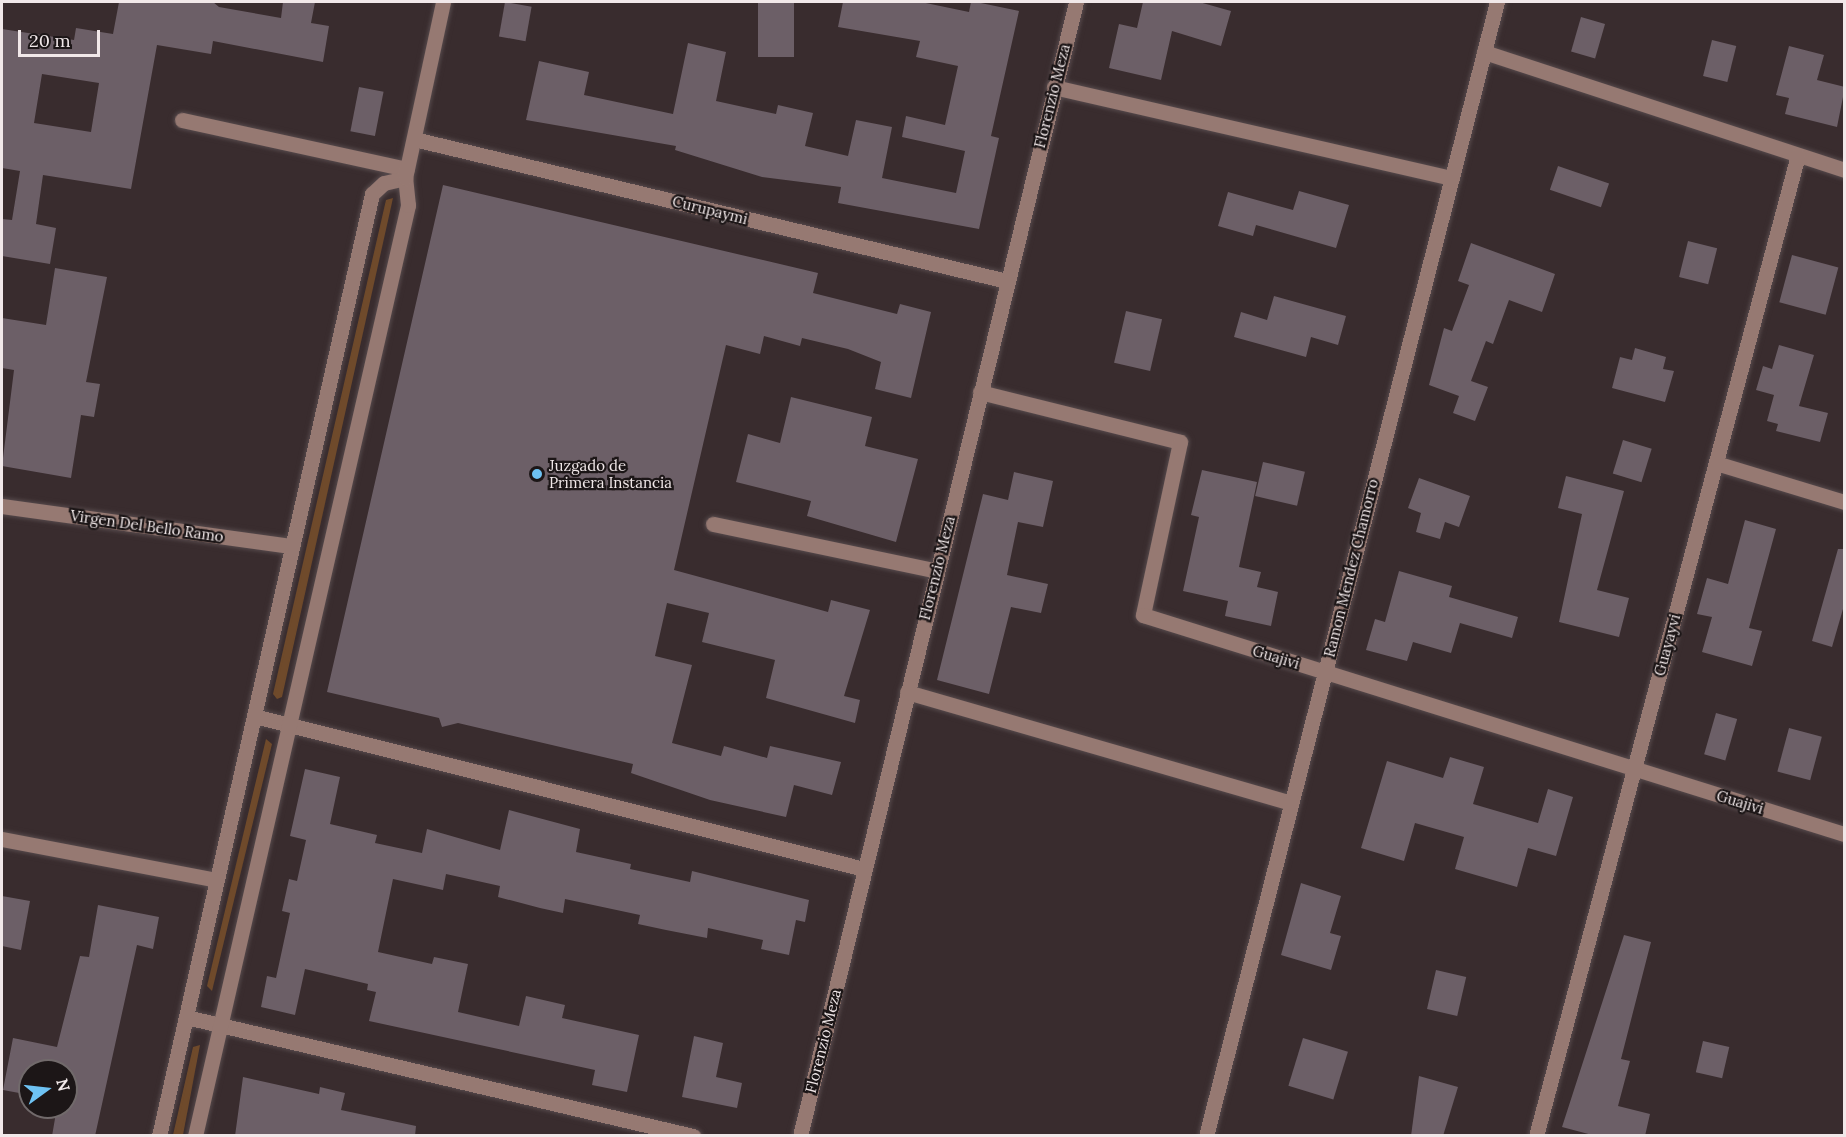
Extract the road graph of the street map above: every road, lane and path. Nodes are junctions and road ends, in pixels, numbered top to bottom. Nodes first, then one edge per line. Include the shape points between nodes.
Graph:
1 (444, 2) edge
2 (1076, 2) edge
3 (1497, 2) edge
4 (1484, 52) junction
5 (1054, 87) junction
6 (182, 120) dead end
7 (414, 139) junction
8 (1798, 155) junction
9 (1845, 170) edge
10 (406, 174) junction
11 (1452, 178) junction
12 (1007, 281) junction
13 (980, 392) junction
14 (1716, 463) junction
15 (1845, 502) edge
16 (2, 506) edge
17 (713, 524) dead end
18 (292, 546) junction
19 (937, 571) junction
20 (1325, 672) junction
21 (907, 692) junction
22 (254, 716) junction
23 (289, 726) junction
24 (1635, 769) junction
25 (1291, 803) junction
26 (1845, 834) edge
27 (2, 839) edge
28 (864, 869) junction
29 (216, 880) junction
30 (186, 1017) junction
31 (220, 1025) junction
32 (159, 1136) edge
33 (195, 1136) edge
34 (693, 1136) edge
35 (800, 1136) edge
36 (1206, 1136) edge
37 (1536, 1136) edge

1 - 7 street
2 - 5 street, Florenzio Meza
3 - 4 street, Ramon Mendez Chamorro
4 - 8 street
4 - 11 street, Ramon Mendez Chamorro
5 - 11 street
5 - 12 street, Florenzio Meza
6 - 10 street
7 - 10 street
7 - 12 street, Curupaymi
8 - 9 street
8 - 14 street, Guayayvi
10 - 18 street via 384,183 372,194
10 - 23 street via 408,205
11 - 20 street, Ramon Mendez Chamorro
12 - 13 street, Florenzio Meza
13 - 19 street, Florenzio Meza
13 - 20 street, Guajivi via 1180,442 1143,615
14 - 15 street
14 - 24 street, Guayayvi
16 - 18 street, Virgen Del Bello Ramo
17 - 19 street
18 - 22 street
19 - 21 street, Florenzio Meza
20 - 24 street, Guajivi
20 - 25 street, Ramon Mendez Chamorro
21 - 25 street
21 - 28 street, Florenzio Meza
22 - 23 street
22 - 29 street
23 - 28 street
23 - 31 street
24 - 26 street, Guajivi
24 - 37 street, Guayayvi
25 - 36 street, Ramon Mendez Chamorro
27 - 29 street
28 - 35 street, Florenzio Meza
29 - 30 street
30 - 31 street
30 - 32 street
31 - 33 street
31 - 34 street

